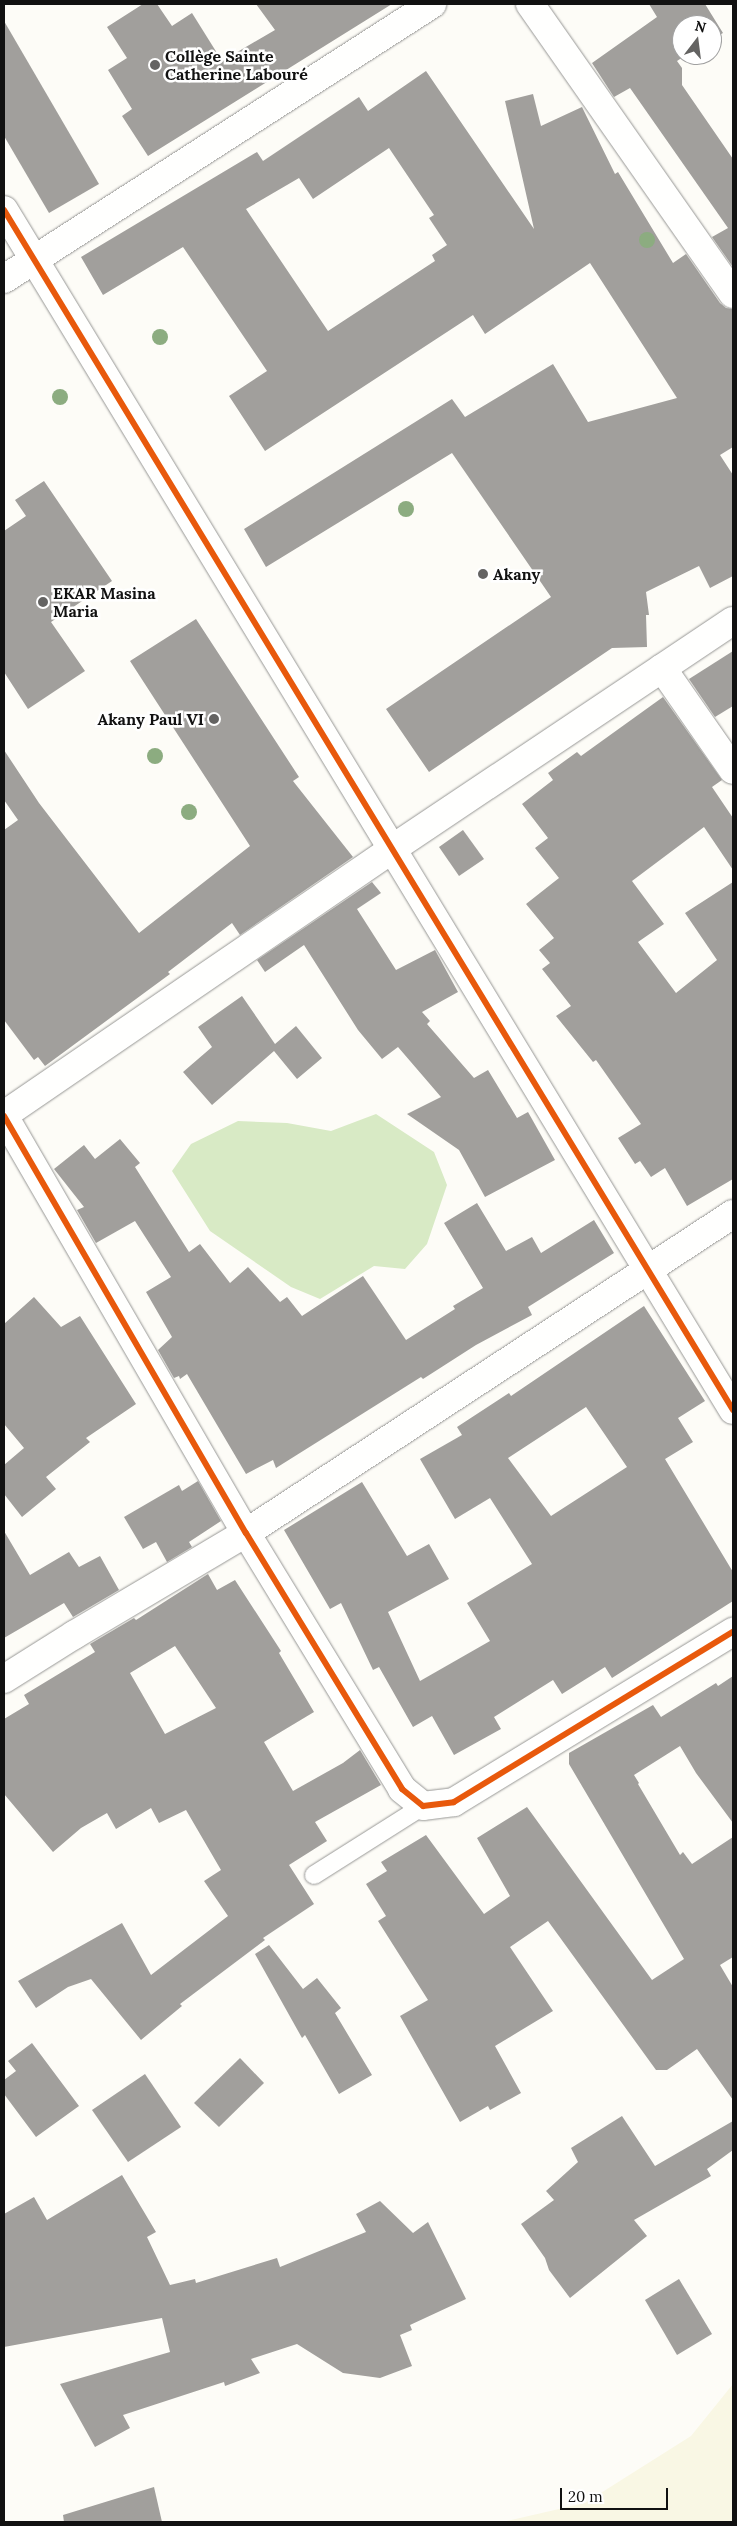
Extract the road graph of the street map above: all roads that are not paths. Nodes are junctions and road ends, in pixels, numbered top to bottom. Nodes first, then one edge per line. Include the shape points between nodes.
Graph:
1 (432, 4) edge
2 (530, 4) edge
3 (4, 210) edge
4 (34, 260) junction
5 (4, 279) edge
6 (733, 294) edge
7 (733, 621) edge
8 (662, 668) junction
9 (733, 770) edge
10 (392, 849) junction
11 (4, 1116) edge
12 (733, 1214) edge
13 (649, 1270) junction
14 (733, 1410) edge
15 (246, 1533) junction
16 (733, 1632) edge
17 (4, 1679) edge
18 (423, 1806) junction
19 (314, 1875) dead end

1 - 4 street
2 - 6 street
3 - 4 street
4 - 5 street
4 - 10 street
7 - 8 street
8 - 9 street
8 - 10 street
10 - 11 street
10 - 13 street
11 - 15 street
12 - 13 street
13 - 14 street
13 - 15 street
15 - 17 street
15 - 18 street via 402,1789
16 - 18 street via 454,1802
18 - 19 lane

